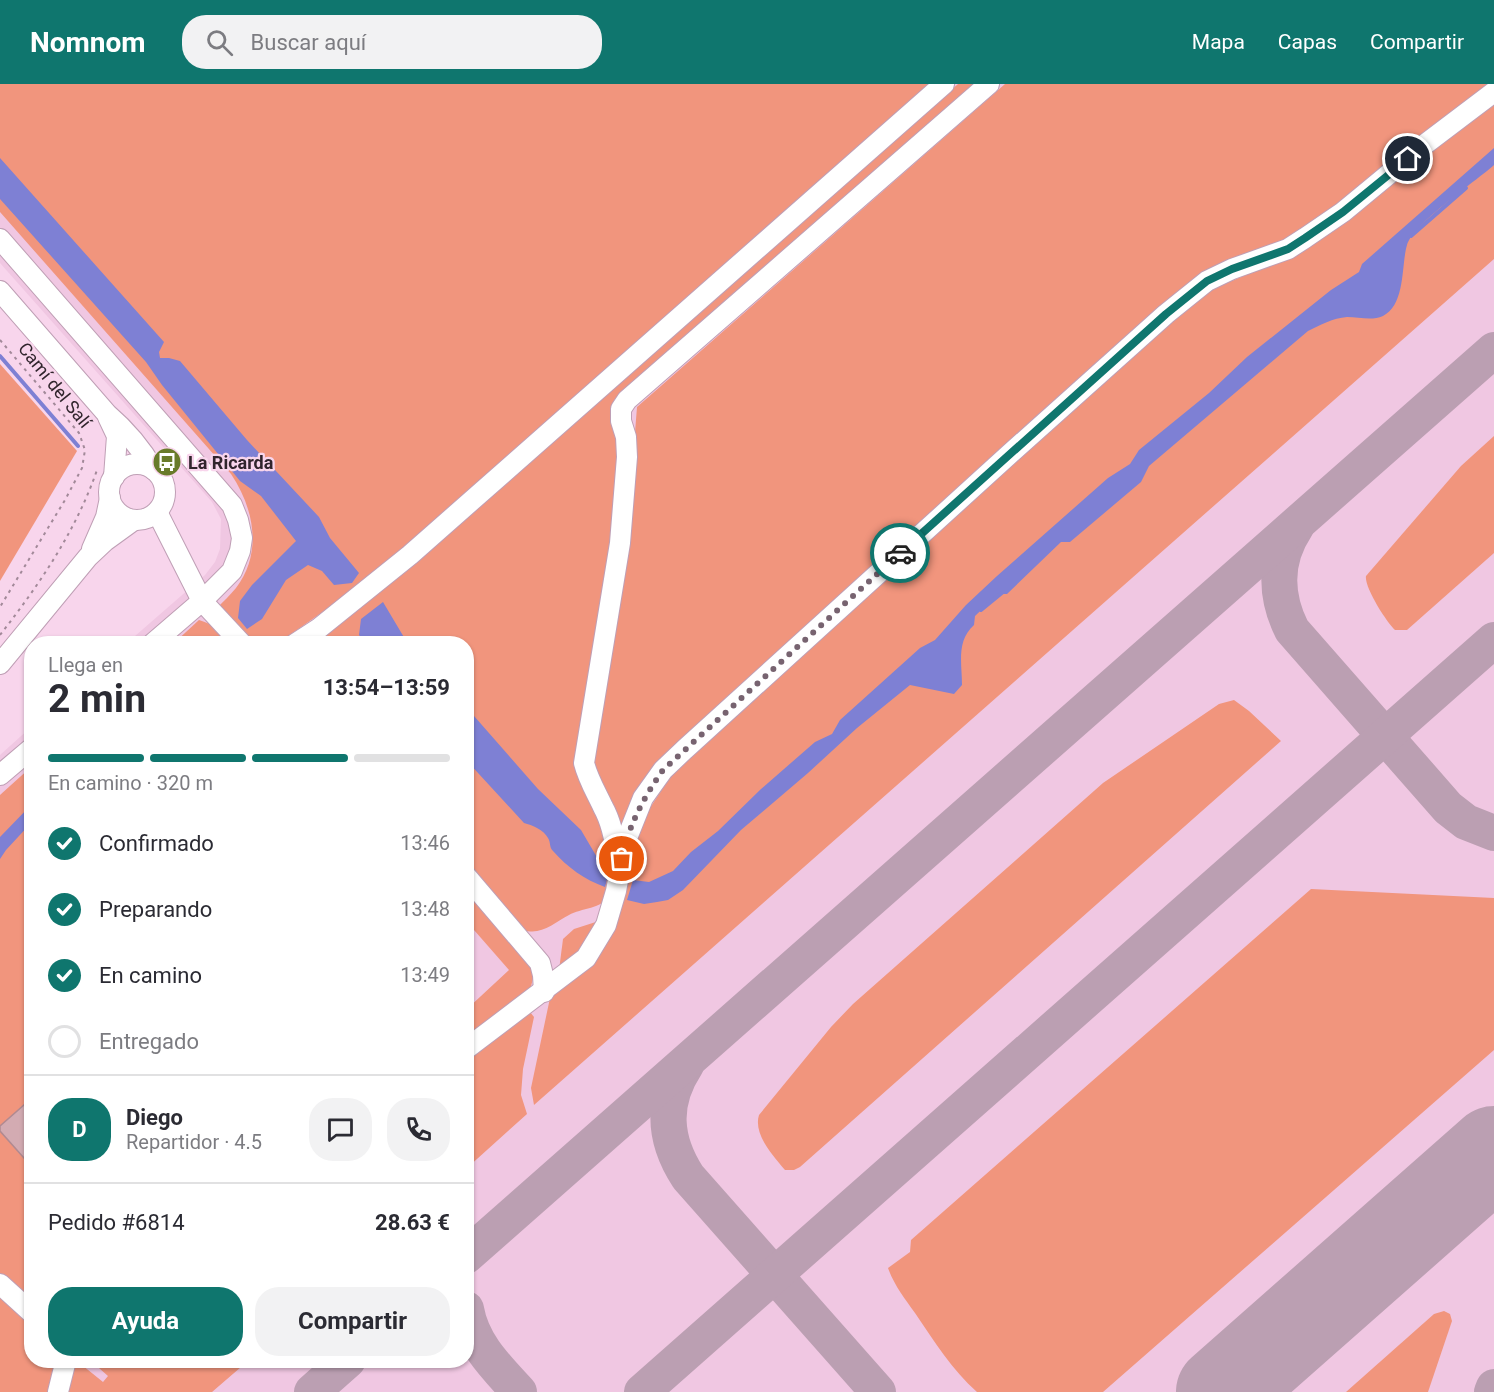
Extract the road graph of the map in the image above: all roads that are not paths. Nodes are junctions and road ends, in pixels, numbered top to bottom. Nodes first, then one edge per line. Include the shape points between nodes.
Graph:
1 (944, 84) edge
2 (989, 84) edge
3 (1494, 92) edge
4 (0, 239) edge
5 (0, 291) edge
6 (107, 414) junction
7 (154, 470) junction
8 (114, 477) junction
9 (110, 498) junction
10 (157, 512) junction
11 (134, 520) junction
12 (88, 557) junction
13 (202, 601) junction
14 (161, 636) edge
15 (235, 636) edge
16 (306, 636) edge
17 (0, 664) edge
18 (24, 755) edge
19 (0, 775) edge
20 (474, 885) edge
21 (616, 891) junction
22 (544, 992) junction
23 (474, 1043) edge
24 (0, 1284) edge
25 (24, 1306) edge
26 (64, 1368) edge
27 (58, 1392) edge

1 - 16 street via 410,555
2 - 21 street via 621,409 627,457 625,504 584,763 614,835
3 - 21 street via 1305,238 1288,249 1207,281 844,603 663,770 643,798 625,843
4 - 13 street via 231,505 242,538 240,551 232,571
5 - 6 street
6 - 7 street via 123,427
6 - 8 street via 117,435
7 - 8 street via 132,464
7 - 10 street via 163,480 165,490
8 - 9 street
9 - 11 street via 119,513
9 - 12 street
10 - 11 street
10 - 13 street
11 - 12 street
12 - 17 street
13 - 14 street
13 - 15 street
18 - 19 street
20 - 22 street via 540,963
21 - 22 street via 606,925 586,958
22 - 23 street
24 - 25 street
26 - 27 street

